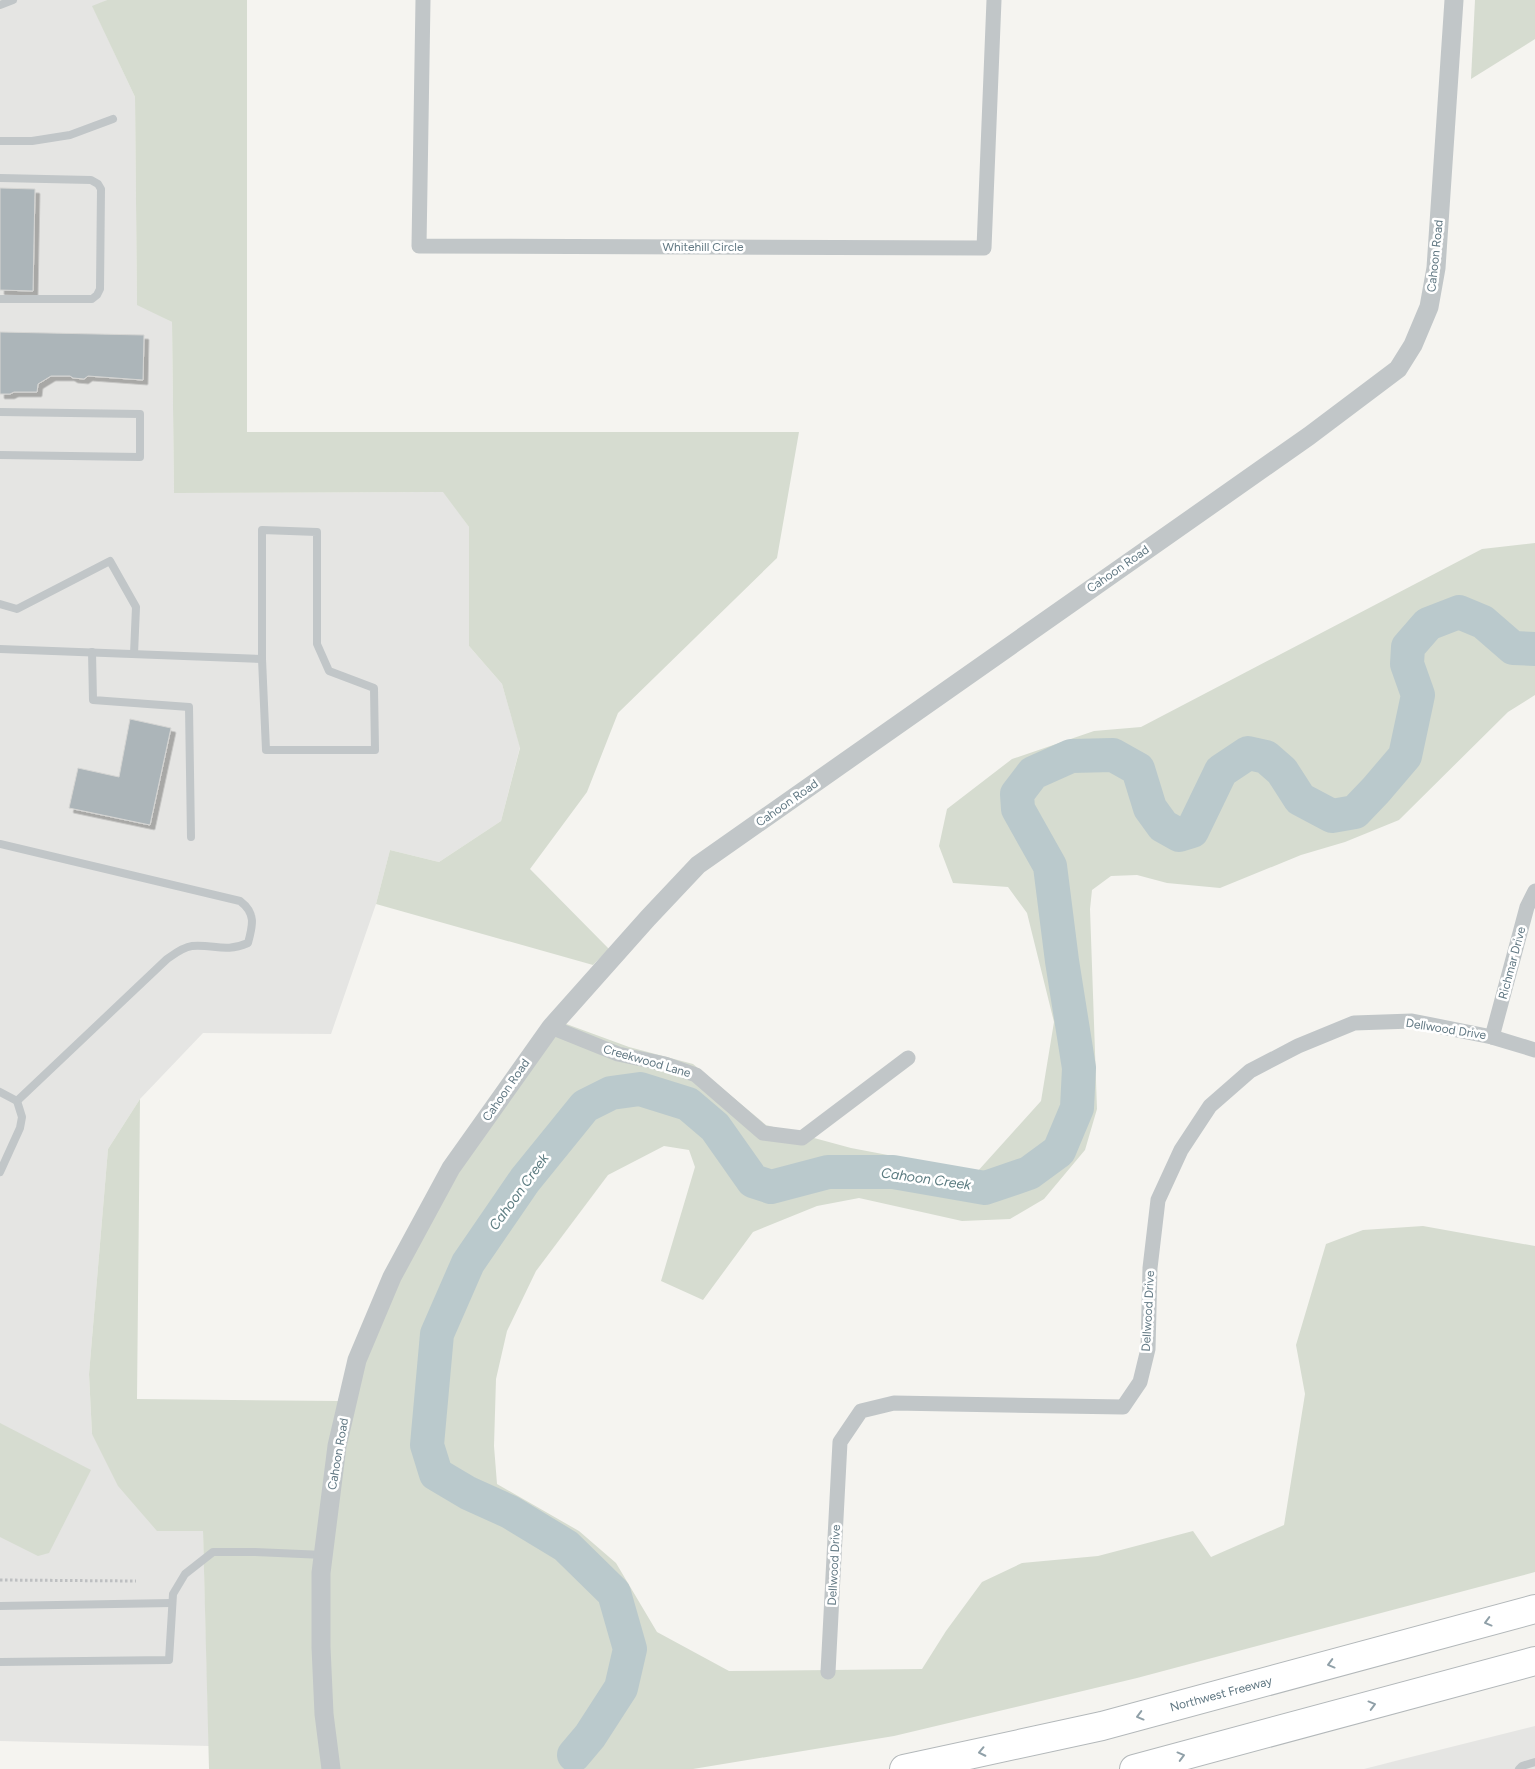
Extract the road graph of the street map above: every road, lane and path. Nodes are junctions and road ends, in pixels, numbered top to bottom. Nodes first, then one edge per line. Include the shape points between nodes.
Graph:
1 (13, 0) edge
2 (423, 0) edge
3 (994, 0) edge
4 (1454, 0) edge
5 (0, 6) edge
6 (113, 119) dead end
7 (0, 141) edge
8 (0, 178) edge
9 (0, 299) edge
10 (0, 412) edge
11 (0, 455) edge
12 (0, 604) edge
13 (0, 648) edge
14 (92, 652) junction
15 (134, 654) junction
16 (262, 659) junction
17 (190, 837) dead end
18 (0, 844) edge
19 (1535, 891) edge
20 (551, 1027) junction
21 (1492, 1037) junction
22 (1535, 1050) edge
23 (908, 1058) dead end
24 (0, 1092) edge
25 (17, 1100) junction
26 (0, 1172) edge
27 (324, 1555) junction
28 (0, 1580) edge
29 (136, 1580) dead end
30 (172, 1603) junction
31 (0, 1606) edge
32 (1535, 1609) edge
33 (1535, 1661) edge
34 (0, 1662) edge
35 (828, 1672) dead end
36 (1535, 1762) edge
37 (331, 1769) edge
38 (904, 1769) edge
39 (1134, 1769) edge
40 (1519, 1769) edge

1 - 5 lane
2 - 3 street, Whitehill Circle via 419,246 974,248 984,248
4 - 20 street, Cahoon Road via 1436,268 1429,307 1413,345 1398,369 1309,436 698,865
6 - 7 lane via 70,135 32,141
8 - 9 lane via 91,180 101,189 101,198 100,289 97,295 92,299
10 - 11 lane via 140,414 140,457
12 - 15 lane via 17,609 110,561 136,607
13 - 14 lane
14 - 15 lane
14 - 17 lane via 93,700 189,708
15 - 16 lane
16 - 16 lane via 266,750 375,750 374,688 329,671 317,644 317,532 262,530
18 - 25 lane via 240,901 248,906 252,915 248,943 227,949 192,946 167,959
19 - 21 street, Richmar Drive via 1527,907
20 - 23 street, Creekwood Lane via 618,1054 665,1064 696,1075 764,1133 802,1138
20 - 27 street, Cahoon Road via 451,1168 392,1277 357,1360 337,1446
21 - 22 street, Dellwood Drive
21 - 35 street, Dellwood Drive via 1412,1021 1354,1023 1298,1046 1250,1071 1210,1106 1181,1150 1158,1200 1150,1268 1148,1349 1140,1382 1123,1407 894,1403 861,1411 840,1442
24 - 25 lane
25 - 26 lane via 22,1117 20,1128
27 - 30 lane via 213,1552 184,1574 172,1594
27 - 37 street, Cahoon Road via 321,1647
28 - 29 path
30 - 31 lane
30 - 34 lane via 169,1660
32 -> 38 highway, Northwest Freeway via 1102,1726
39 -> 33 highway
36 - 40 lane

